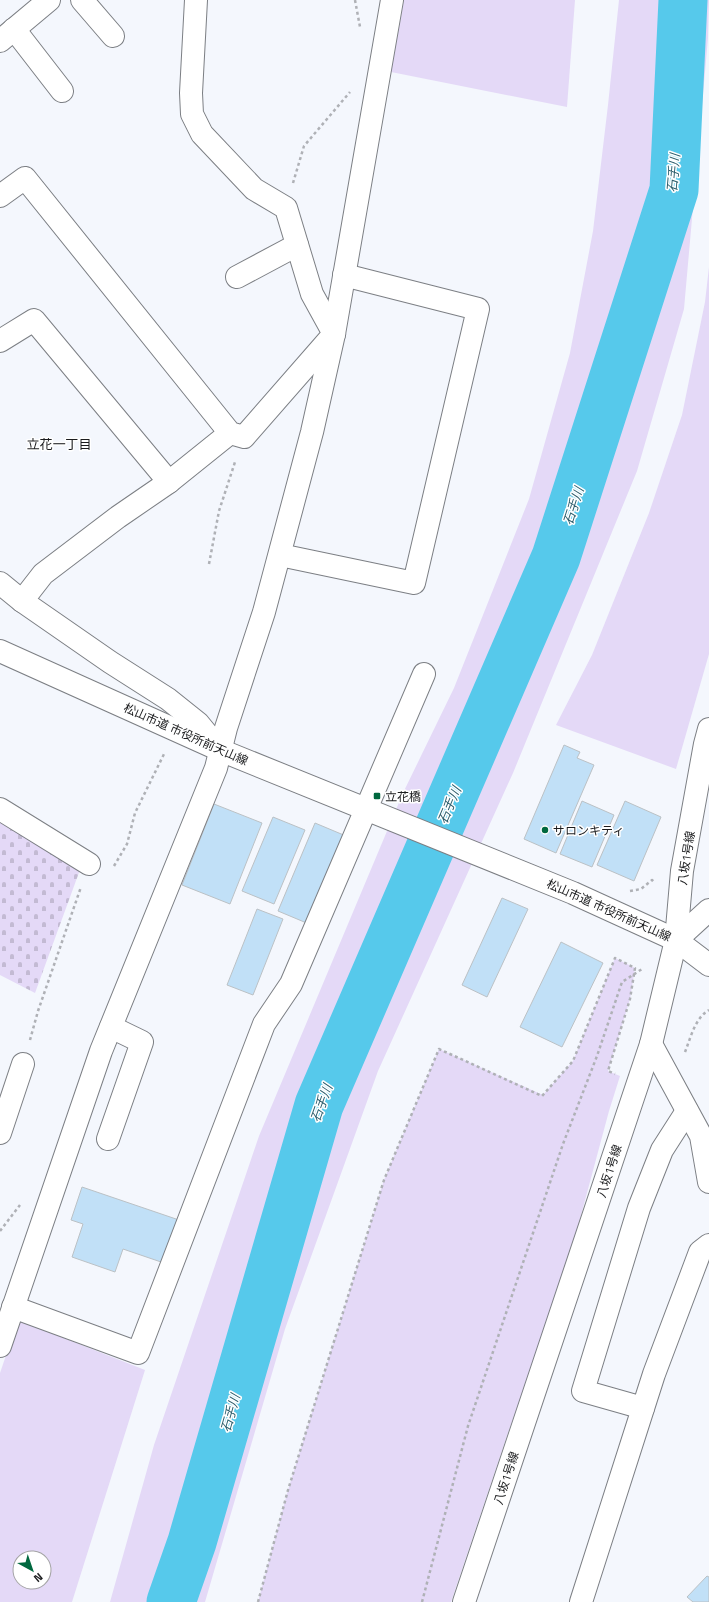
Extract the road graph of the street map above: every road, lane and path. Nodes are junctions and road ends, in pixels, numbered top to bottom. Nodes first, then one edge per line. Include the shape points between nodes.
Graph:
1 (50, 0) edge
2 (82, 0) edge
3 (196, 0) edge
4 (392, 0) edge
5 (7, 35) edge
6 (113, 36) dead end
7 (378, 83) junction
8 (62, 91) dead end
9 (0, 196) edge
10 (286, 208) junction
11 (297, 245) junction
12 (344, 275) junction
13 (237, 277) dead end
14 (334, 334) junction
15 (0, 341) edge
16 (237, 435) junction
17 (169, 482) junction
18 (280, 555) junction
19 (209, 564) dead end
20 (0, 584) edge
21 (22, 602) junction
22 (0, 651) edge
23 (424, 674) dead end
24 (709, 730) edge
25 (167, 748) dead end
26 (220, 750) junction
27 (0, 809) edge
28 (370, 811) junction
29 (89, 864) junction
30 (623, 888) dead end
31 (680, 901) junction
32 (709, 910) edge
33 (676, 940) junction
34 (709, 965) edge
35 (635, 968) dead end
36 (645, 968) dead end
37 (709, 1010) edge
38 (111, 1027) junction
39 (651, 1044) junction
40 (23, 1064) joint
41 (671, 1082) junction
42 (687, 1111) junction
43 (0, 1133) edge
44 (108, 1139) dead end
45 (709, 1182) edge
46 (709, 1245) edge
47 (13, 1307) junction
48 (0, 1346) edge
49 (643, 1408) junction
50 (258, 1602) edge
51 (422, 1602) edge
52 (464, 1602) edge
53 (581, 1602) edge

1 - 5 street
2 - 6 street
3 - 10 street via 192,114 202,134 254,189
4 - 7 street
5 - 8 street
7 - 10 path via 363,80 343,99 304,146
7 - 12 street
9 - 16 street via 25,178
10 - 11 street
11 - 13 street
11 - 14 street via 312,294
12 - 14 street
12 - 18 street via 478,309 414,583
14 - 16 street
14 - 18 street
15 - 17 street via 34,320
16 - 17 street
16 - 19 path
17 - 21 street via 43,574
18 - 26 street
20 - 21 street
21 - 26 street via 168,699 198,723
22 - 26 street, 松山市道 市役所前天山線
23 - 28 street
24 - 31 street, 八坂1号線 via 682,871
25 - 29 path via 136,813 127,844 115,864 109,870 98,869
26 - 28 street, 松山市道 市役所前天山線
26 - 38 street via 216,768
27 - 29 street
28 - 33 street, 松山市道 市役所前天山線 via 573,893
28 - 47 street via 291,984 264,1024 138,1353
29 - 40 path via 38,1011
30 - 31 path via 630,891 641,889 652,880
31 - 33 street, 八坂1号線
32 - 33 street
33 - 34 street, 松山市道 市役所前天山線
33 - 39 street, 八坂1号線
35 - 50 path via 615,958 573,1061 542,1096 439,1049 384,1180 288,1490
36 - 51 path via 622,982 598,1056 562,1144 468,1426
37 - 41 path via 696,1024
38 - 44 street via 142,1042
38 - 47 street
39 - 41 street
39 - 52 street, 八坂1号線
40 - 43 street
41 - 42 street
42 - 45 street via 701,1136
42 - 49 street via 662,1150 639,1208 583,1391
46 - 49 street via 700,1252
47 - 48 street
49 - 53 street

